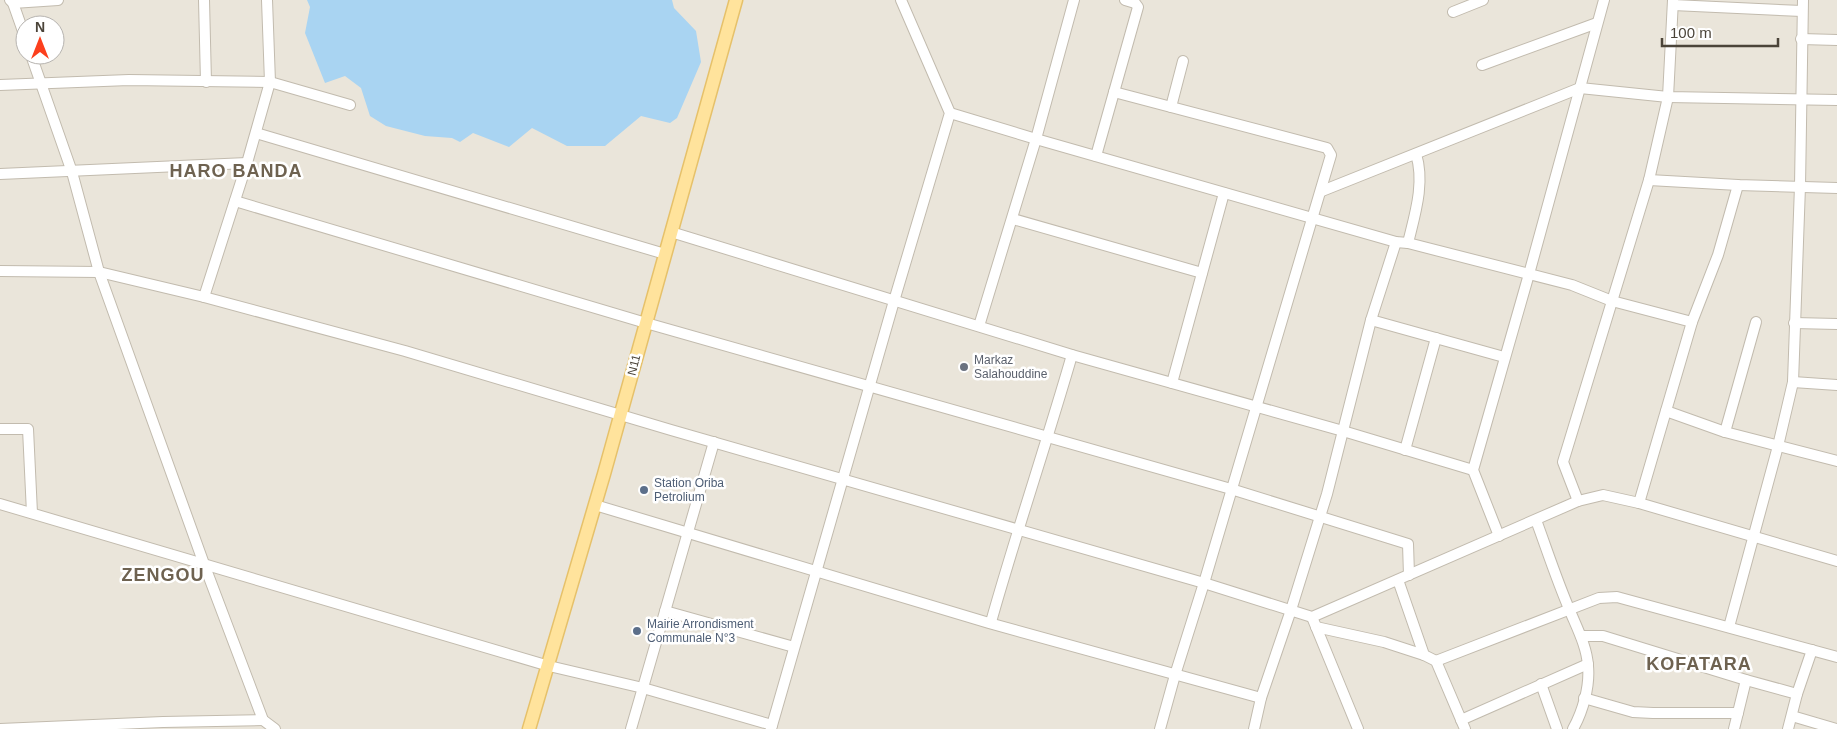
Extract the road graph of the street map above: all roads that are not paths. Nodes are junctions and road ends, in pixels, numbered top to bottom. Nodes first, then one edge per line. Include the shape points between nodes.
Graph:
1 (58, 0) edge
2 (204, 0) edge
3 (266, 0) edge
4 (736, 0) edge
5 (901, 0) edge
6 (1074, 0) edge
7 (1126, 0) edge
8 (1484, 0) edge
9 (1604, 0) edge
10 (1803, 0) edge
11 (11, 1) edge
12 (1673, 3) edge
13 (1802, 11) junction
14 (1453, 12) dead end
15 (16, 15) edge
16 (1597, 23) junction
17 (1801, 38) junction
18 (1837, 40) edge
19 (1182, 61) dead end
20 (34, 65) edge
21 (1482, 65) dead end
22 (206, 82) junction
23 (270, 82) junction
24 (41, 84) junction
25 (0, 85) edge
26 (1580, 88) junction
27 (1114, 92) junction
28 (1668, 97) junction
29 (1801, 99) junction
30 (1837, 100) edge
31 (350, 105) dead end
32 (1171, 107) junction
33 (950, 112) junction
34 (256, 133) junction
35 (1036, 139) junction
36 (1416, 154) junction
37 (1096, 156) junction
38 (247, 163) junction
39 (72, 172) junction
40 (0, 174) edge
41 (1649, 180) junction
42 (1738, 185) junction
43 (1800, 186) junction
44 (1837, 188) edge
45 (1322, 191) junction
46 (1224, 193) junction
47 (235, 200) junction
48 (1013, 219) junction
49 (1313, 219) junction
50 (671, 232) junction
51 (1396, 242) junction
52 (1408, 243) junction
53 (665, 254) junction
54 (0, 271) edge
55 (99, 272) junction
56 (1202, 273) junction
57 (1529, 274) junction
58 (204, 297) junction
59 (894, 301) junction
60 (1612, 301) junction
61 (1371, 320) junction
62 (1692, 322) junction
63 (1756, 322) dead end
64 (646, 323) junction
65 (1794, 323) junction
66 (1837, 324) edge
67 (980, 326) junction
68 (1436, 338) junction
69 (1072, 355) junction
70 (1504, 357) junction
71 (1793, 382) junction
72 (1172, 383) junction
73 (870, 385) junction
74 (1837, 387) edge
75 (1256, 407) junction
76 (1666, 411) junction
77 (621, 414) junction
78 (0, 428) edge
79 (1343, 431) junction
80 (1725, 432) junction
81 (1048, 437) junction
82 (714, 442) junction
83 (1778, 446) junction
84 (1405, 450) junction
85 (1837, 461) edge
86 (1473, 470) junction
87 (843, 479) junction
88 (1231, 489) junction
89 (1578, 501) junction
90 (1639, 503) junction
91 (0, 504) edge
92 (595, 505) junction
93 (32, 513) junction
94 (1319, 518) junction
95 (1536, 520) junction
96 (1017, 530) junction
97 (688, 532) junction
98 (1499, 536) junction
99 (1753, 536) junction
100 (1837, 561) edge
101 (204, 564) junction
102 (816, 570) junction
103 (1409, 576) junction
104 (1398, 580) junction
105 (1204, 583) junction
106 (1291, 610) junction
107 (1569, 610) junction
108 (665, 612) junction
109 (1312, 616) junction
110 (991, 622) junction
111 (1729, 627) junction
112 (1316, 628) junction
113 (1580, 636) junction
114 (794, 647) junction
115 (1812, 650) junction
116 (1424, 654) junction
117 (1837, 657) edge
118 (1436, 661) junction
119 (1588, 664) junction
120 (549, 666) junction
121 (1175, 674) junction
122 (1746, 680) junction
123 (1541, 684) junction
124 (643, 688) junction
125 (1797, 694) junction
126 (1261, 698) junction
127 (1584, 698) junction
128 (1738, 713) junction
129 (1792, 716) junction
130 (262, 720) junction
131 (1463, 724) edge
132 (1256, 726) edge
133 (771, 727) edge
134 (0, 729) edge
135 (275, 729) edge
136 (530, 729) edge
137 (631, 729) edge
138 (1160, 729) edge
139 (1358, 729) edge
140 (1557, 729) edge
141 (1574, 729) edge
142 (1734, 729) edge
143 (1788, 729) edge
144 (1836, 729) edge

1 - 11 street
2 - 22 street
3 - 23 street
4 - 50 main road, N11
5 - 33 street
6 - 35 street
7 - 27 street via 1138,7
8 - 14 street
9 - 16 street
10 - 13 street
11 - 15 street
12 - 13 street
12 - 28 street
13 - 17 street
16 - 21 street
16 - 26 street
17 - 18 street
17 - 29 street
19 - 32 street
20 - 24 street
22 - 23 street
22 - 24 street via 129,80
23 - 31 street
23 - 34 street
24 - 25 street
24 - 39 street
26 - 28 street
26 - 36 street
26 - 57 street
27 - 32 street
27 - 37 street
28 - 29 street
28 - 41 street
29 - 30 street
29 - 43 street
32 - 45 street via 1327,148 1331,155
33 - 35 street
33 - 59 street
34 - 38 street
34 - 53 street
35 - 37 street
35 - 48 street
36 - 45 street
36 - 52 street via 1419,164 1418,200
37 - 46 street
38 - 39 street
38 - 47 street
39 - 40 street
39 - 55 street
41 - 42 street
41 - 60 street
42 - 43 street
42 - 62 street via 1718,256
43 - 44 street
43 - 65 street
45 - 49 street
46 - 49 street
46 - 56 street
47 - 58 street
47 - 64 street
48 - 56 street
48 - 67 street
49 - 51 street
49 - 75 street
50 - 53 main road, N11
50 - 59 street
51 - 52 street
51 - 61 street
52 - 57 street
53 - 64 main road, N11
54 - 55 street
55 - 58 street
55 - 101 street
56 - 72 street
57 - 60 street via 1572,285
57 - 70 street
58 - 77 street
59 - 67 street
59 - 73 street
60 - 62 street
60 - 89 street via 1563,462
61 - 68 street
61 - 79 street
62 - 76 street
63 - 80 street
64 - 73 street
64 - 77 main road, N11
65 - 66 street
65 - 71 street
67 - 69 street
68 - 70 street
68 - 84 street
69 - 72 street
69 - 81 street
70 - 86 street
71 - 74 street
71 - 83 street
72 - 75 street
73 - 81 street
73 - 87 street
75 - 79 street
75 - 88 street
76 - 80 street
76 - 90 street
77 - 82 street
77 - 92 main road, N11
78 - 93 street via 28,429
79 - 84 street
79 - 94 street
80 - 83 street
81 - 88 street
81 - 96 street
82 - 87 street
82 - 97 street
83 - 85 street
83 - 99 street
84 - 86 street
86 - 98 street
87 - 96 street
87 - 102 street
88 - 94 street
88 - 105 street
89 - 90 street via 1603,495
89 - 95 street
90 - 99 street
91 - 93 street
92 - 97 street
92 - 120 main road, N11
93 - 101 street
94 - 103 street via 1408,544
94 - 106 street
95 - 98 street
95 - 107 street
96 - 105 street
96 - 110 street
97 - 102 street
97 - 108 street
98 - 103 street
99 - 100 street
99 - 111 street
101 - 120 street
101 - 130 street
102 - 110 street
102 - 114 street
103 - 104 street
104 - 109 street
104 - 116 street
105 - 106 street
105 - 121 street
106 - 109 street
106 - 126 street
107 - 111 street via 1599,598 1617,597
107 - 113 street
107 - 118 street
108 - 114 street
108 - 124 street
109 - 112 street
110 - 121 street
111 - 115 street
112 - 116 street
112 - 139 street
113 - 119 street
113 - 122 street via 1603,636
114 - 133 street
115 - 117 street
115 - 125 street
116 - 118 street
118 - 131 street
119 - 123 street
119 - 127 street
120 - 124 street
120 - 136 main road, N11
121 - 126 street
121 - 138 street
122 - 125 street
122 - 128 street
123 - 131 street
123 - 140 street
124 - 133 street
124 - 137 street
125 - 129 street
126 - 132 street
127 - 128 street via 1633,712 1653,714
127 - 141 street
128 - 142 street
129 - 143 street
129 - 144 street
130 - 134 street
130 - 135 street

